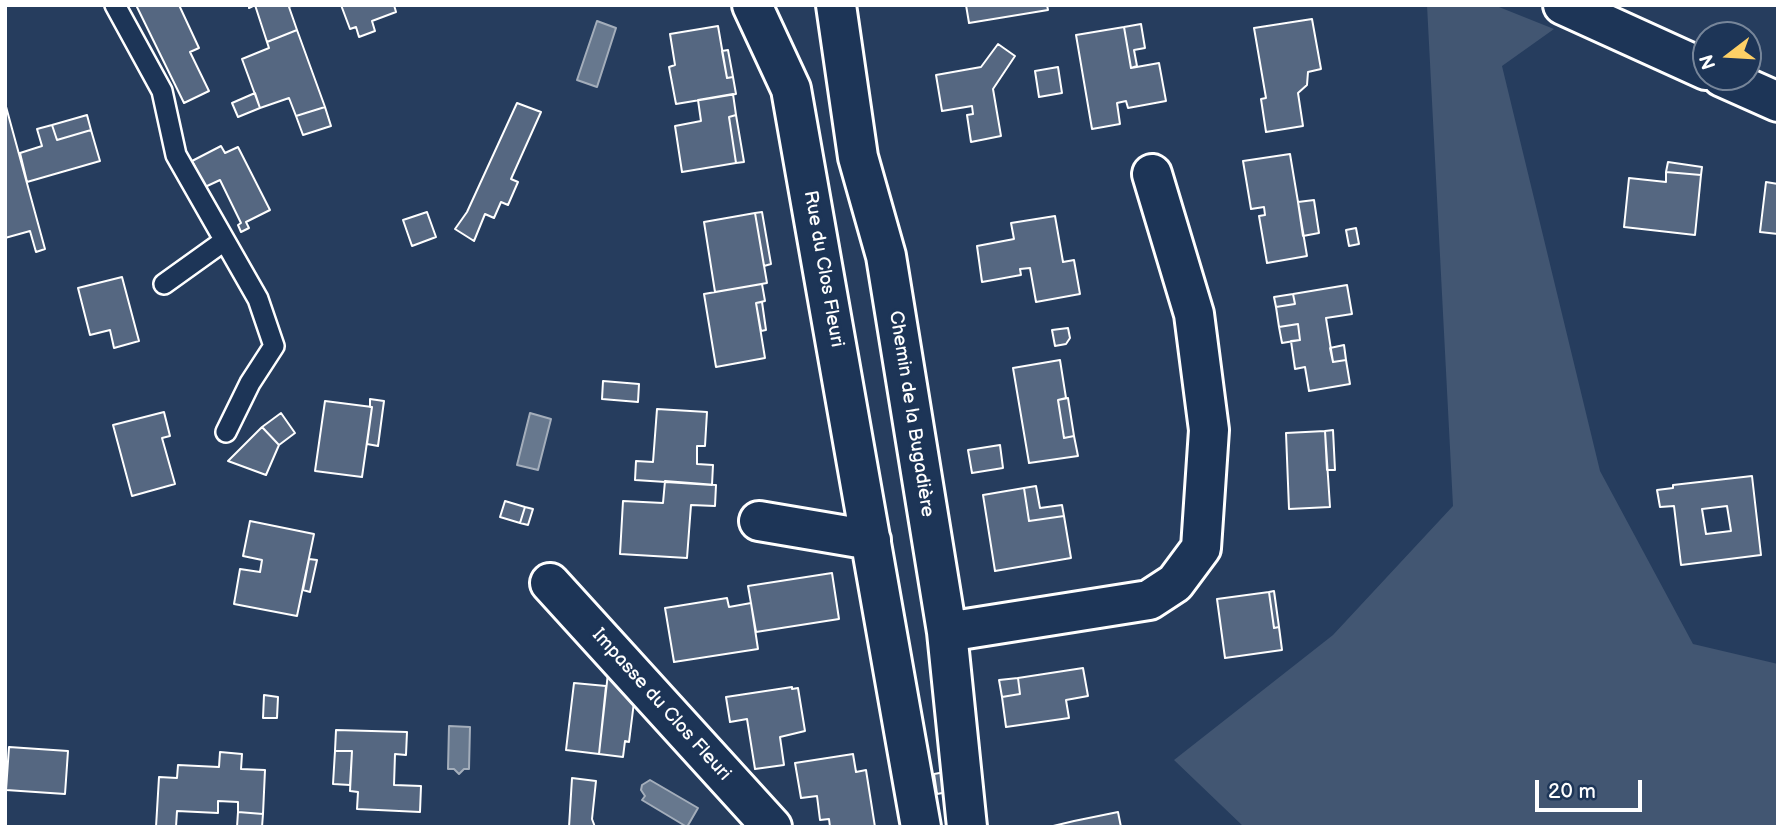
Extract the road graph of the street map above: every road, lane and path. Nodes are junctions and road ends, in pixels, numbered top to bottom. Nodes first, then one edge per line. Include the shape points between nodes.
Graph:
1 (115, 5) edge
2 (752, 5) edge
3 (836, 5) edge
4 (1563, 5) edge
5 (1692, 64) edge
6 (1753, 91) edge
7 (1778, 102) edge
8 (1152, 174) dead end
9 (224, 241) junction
10 (164, 284) dead end
11 (226, 432) dead end
12 (759, 521) dead end
13 (871, 540) junction
14 (550, 583) dead end
15 (947, 632) junction
16 (772, 827) edge
17 (921, 827) edge
18 (967, 827) edge

1 - 9 lane via 162,91 176,155
2 - 13 street, Rue du Clos Fleuri via 791,89
3 - 15 street, Chemin de la Bugadière via 858,158 886,256
4 - 5 street
6 - 7 street
8 - 15 street via 1194,314 1209,430 1201,548 1175,583 1149,600
9 - 10 lane
9 - 11 lane via 258,299 274,346
12 - 13 street
13 - 17 street, Rue du Clos Fleuri
14 - 16 street, Impasse du Clos Fleuri
15 - 18 street, Chemin de la Bugadière

